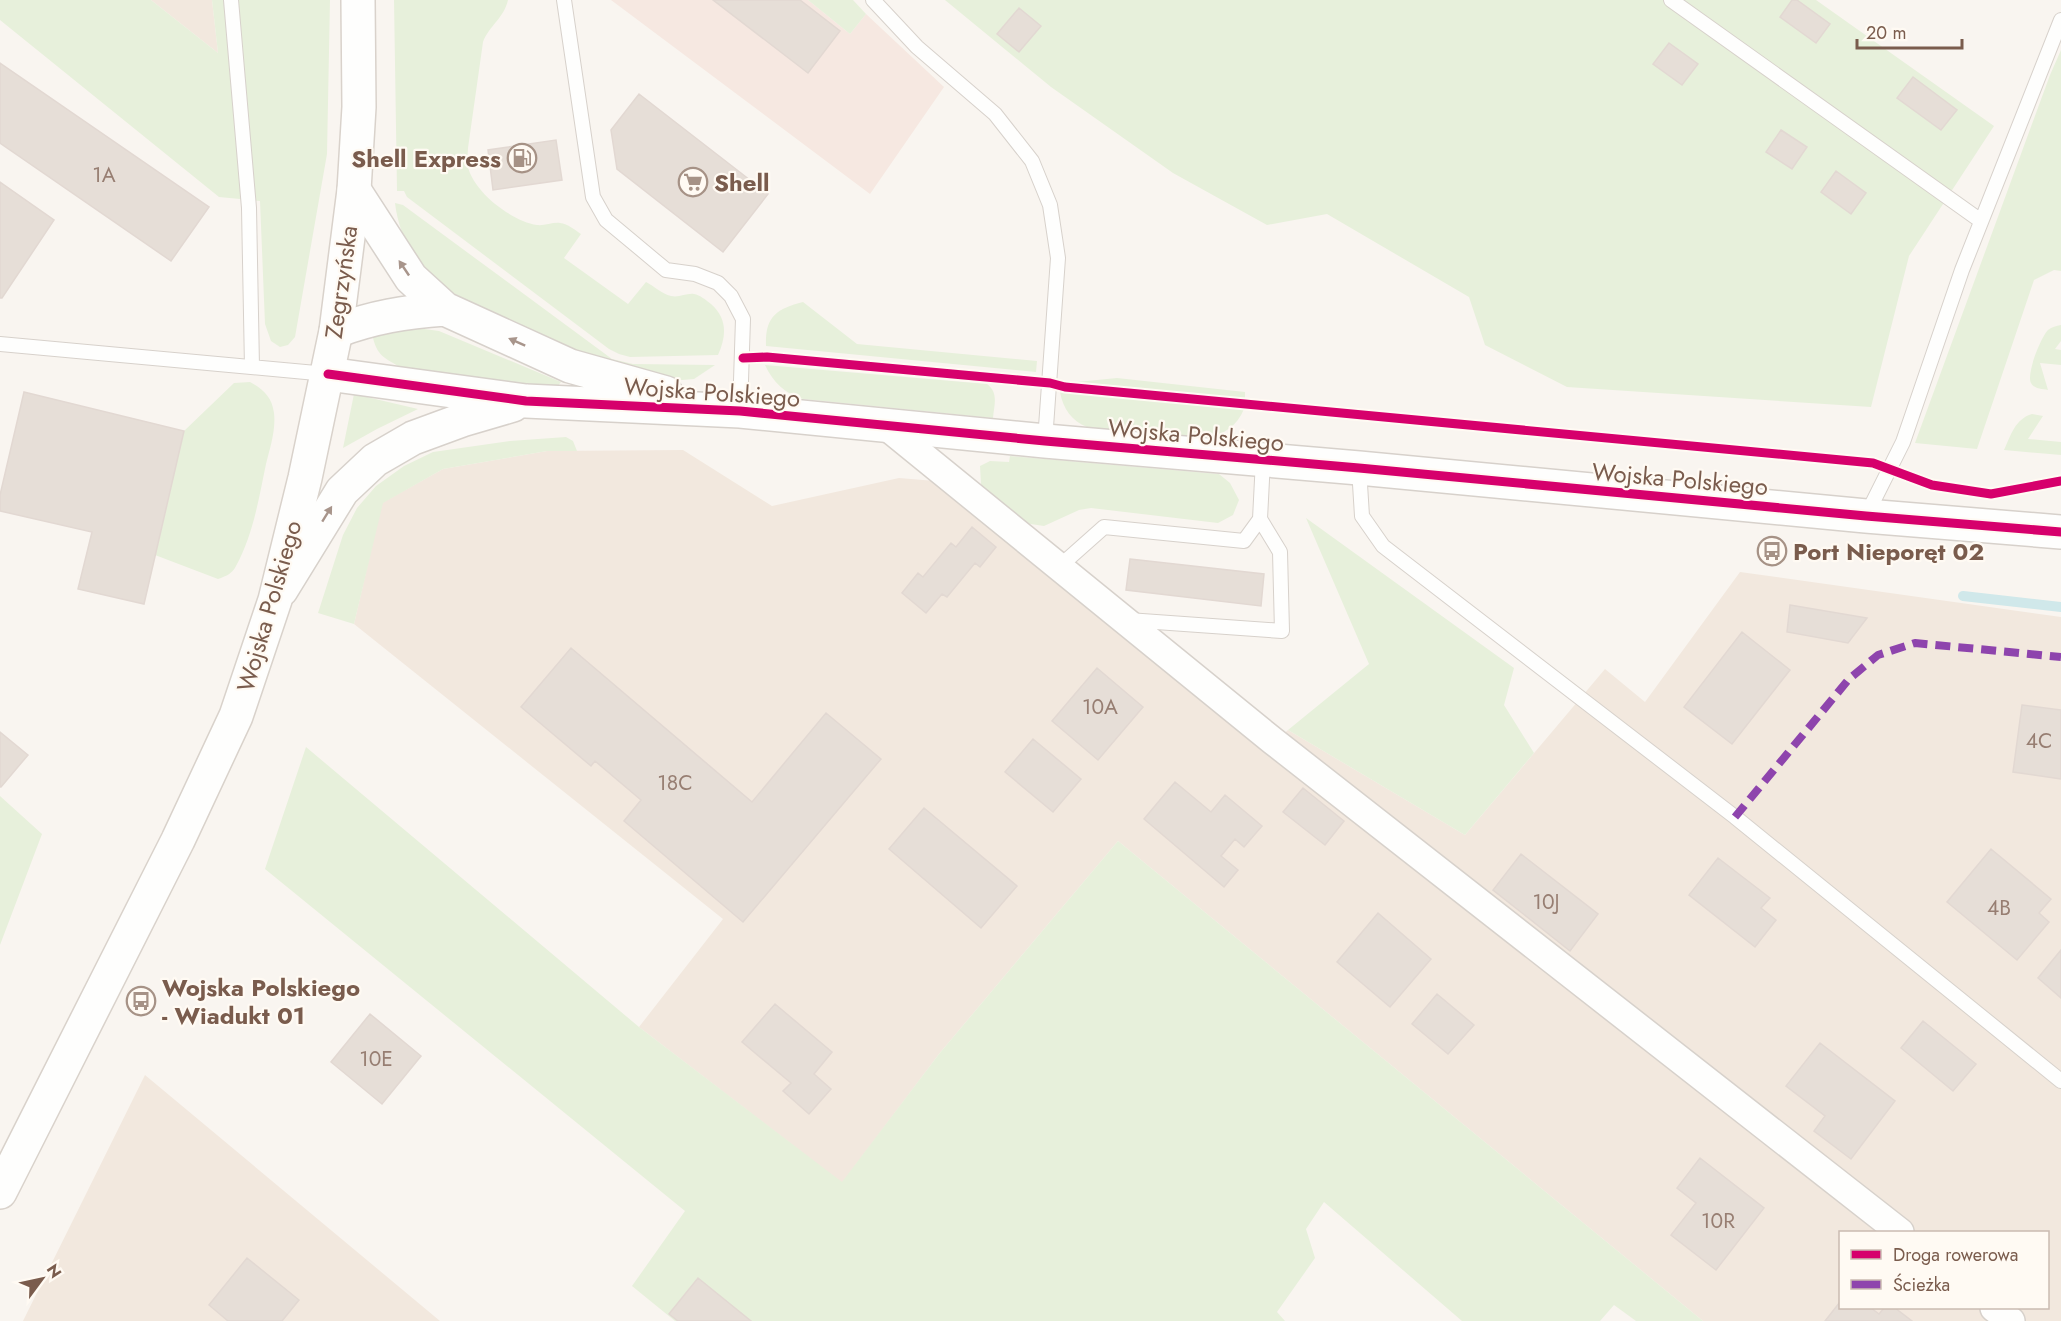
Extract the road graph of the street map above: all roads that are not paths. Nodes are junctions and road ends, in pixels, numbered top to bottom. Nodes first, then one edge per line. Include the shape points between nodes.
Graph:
1 (231, 0) edge
2 (564, 0) edge
3 (873, 0) edge
4 (1671, 0) edge
5 (359, 1) edge
6 (2061, 20) edge
7 (354, 190) junction
8 (1981, 221) junction
9 (445, 309) junction
10 (336, 331) junction
11 (0, 344) edge
12 (252, 366) junction
13 (328, 374) junction
14 (526, 401) junction
15 (740, 411) junction
16 (885, 426) junction
17 (1045, 441) junction
18 (1263, 460) junction
19 (1359, 468) junction
20 (1866, 516) junction
21 (1260, 519) junction
22 (2061, 532) edge
23 (1059, 567) junction
24 (275, 600) junction
25 (1123, 619) junction
26 (2061, 1081) edge
27 (0, 1192) edge
28 (1897, 1231) edge
29 (1995, 1309) edge
30 (2011, 1321) edge

1 - 12 lane via 249,208
2 - 15 lane via 593,197 606,220 666,270 695,274 718,283 731,296 743,319
3 - 17 lane via 917,47 995,114 1032,161 1050,205 1058,258
4 - 8 lane
5 - 7 street
6 - 8 lane
9 -> 7 street via 411,278
7 - 10 street, Zegrzyńska
8 - 20 lane via 1903,442
9 - 10 street via 399,313
15 -> 9 street via 570,366
10 - 13 street, Zegrzyńska
11 - 12 lane
12 - 13 lane
13 - 14 street, Wojska Polskiego
13 - 24 street, Wojska Polskiego
14 - 15 street, Wojska Polskiego
24 -> 14 street via 342,490 375,460 413,438
15 - 16 street, Wojska Polskiego
16 - 17 street, Wojska Polskiego
16 - 23 street
17 - 18 street, Wojska Polskiego
18 - 19 street, Wojska Polskiego
18 - 21 lane
19 - 20 street, Wojska Polskiego
19 - 26 lane via 1362,516 1383,546 1735,818
20 - 22 street, Wojska Polskiego
21 - 23 lane via 1244,541 1104,527
21 - 25 lane via 1280,552 1282,631
23 - 25 street
24 - 27 street, Wojska Polskiego via 236,716 108,982
25 - 28 street
29 - 30 street

